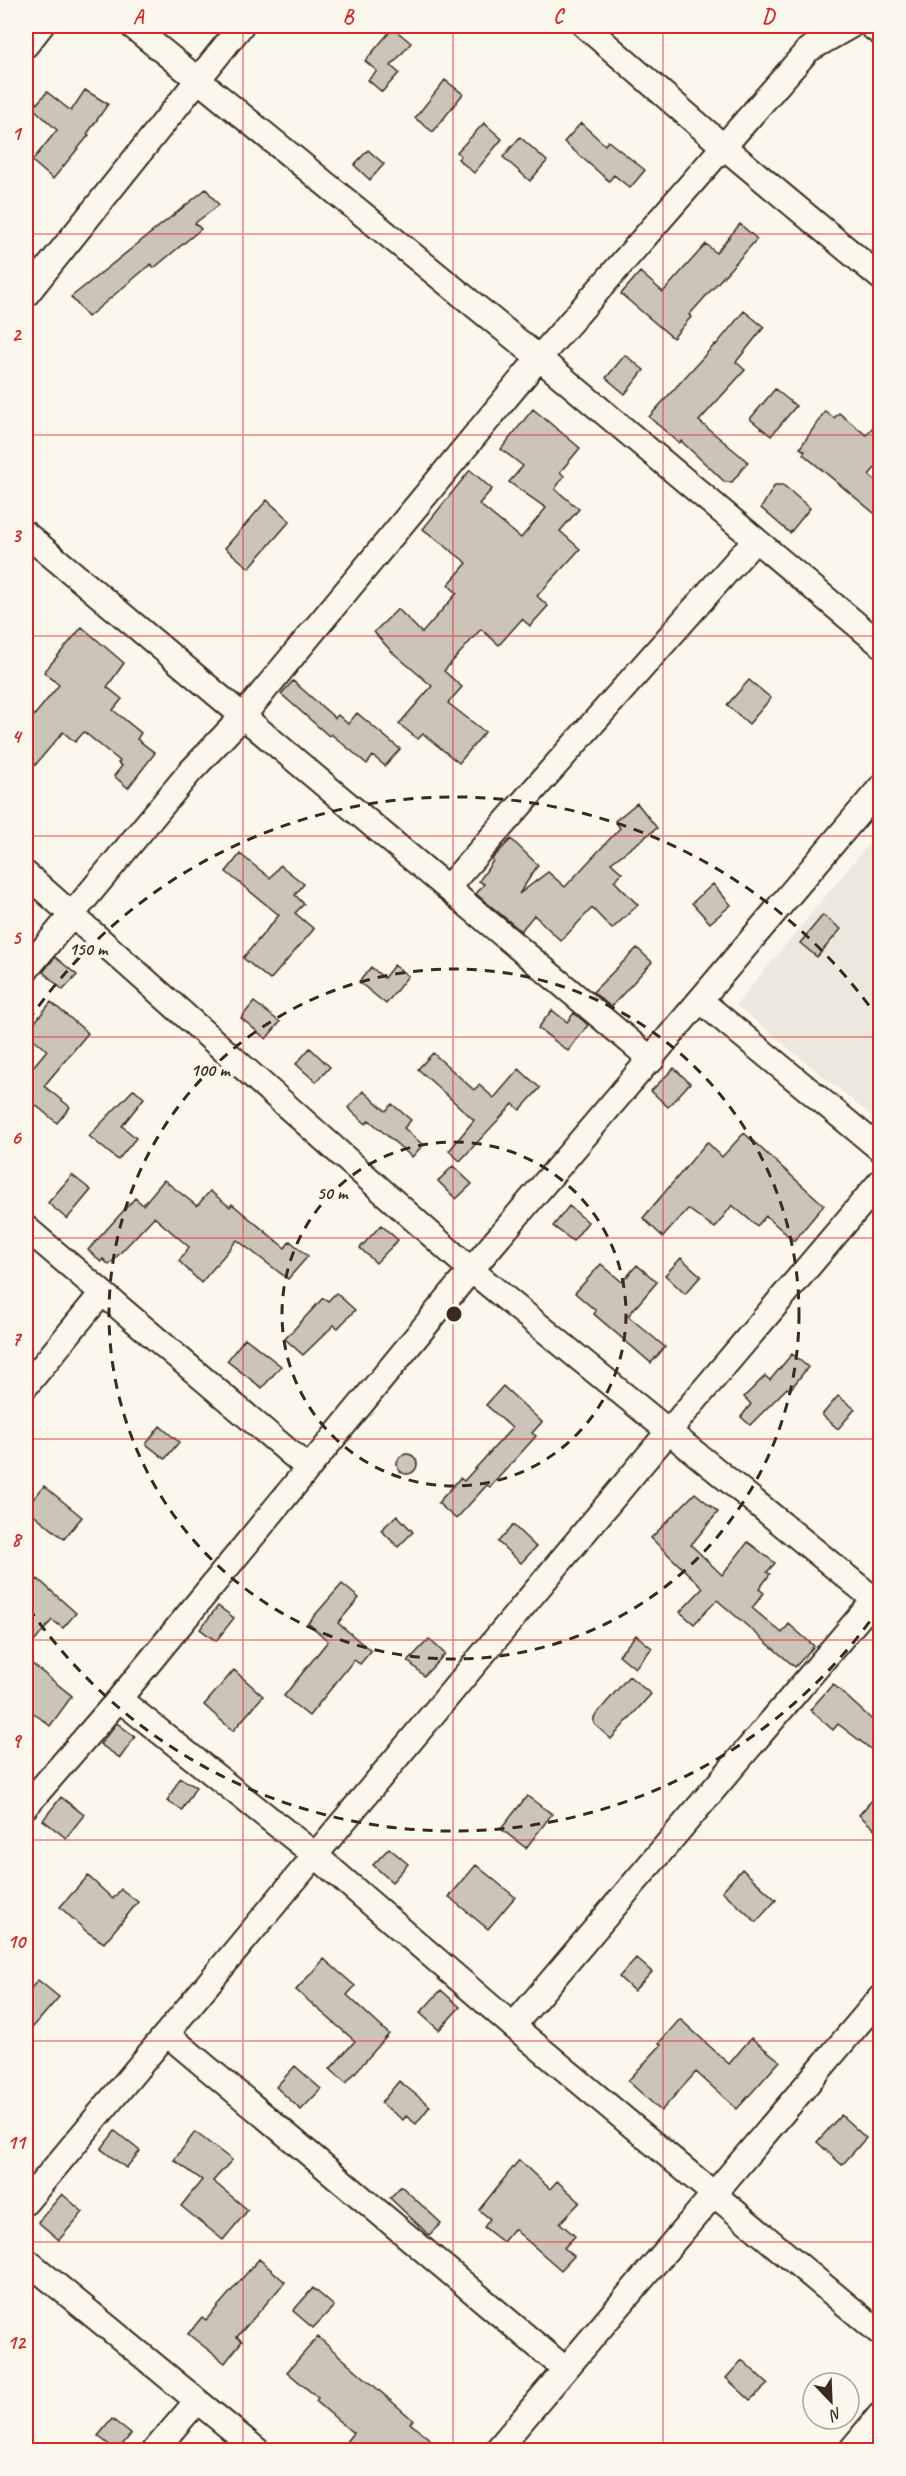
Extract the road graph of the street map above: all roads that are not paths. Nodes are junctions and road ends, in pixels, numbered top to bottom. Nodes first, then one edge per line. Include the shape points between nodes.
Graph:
1 (41, 26) edge
2 (132, 26) edge
3 (241, 26) edge
4 (585, 26) edge
5 (850, 26) edge
6 (871, 26) edge
7 (880, 33) edge
8 (26, 45) edge
9 (198, 79) junction
10 (724, 147) junction
11 (880, 277) edge
12 (26, 296) edge
13 (539, 358) junction
14 (26, 534) edge
15 (755, 540) junction
16 (880, 644) edge
17 (243, 716) junction
18 (880, 788) edge
19 (26, 874) edge
20 (447, 888) junction
21 (71, 914) junction
22 (26, 970) edge
23 (701, 1001) junction
24 (652, 1060) junction
25 (880, 1149) edge
26 (880, 1182) edge
27 (26, 1228) edge
28 (471, 1270) junction
29 (102, 1293) junction
30 (26, 1386) edge
31 (669, 1431) junction
32 (308, 1468) junction
33 (879, 1599) edge
34 (119, 1699) junction
35 (26, 1806) edge
36 (315, 1855) junction
37 (880, 1998) edge
38 (513, 2026) junction
39 (167, 2034) junction
40 (714, 2194) junction
41 (26, 2202) edge
42 (26, 2260) edge
43 (880, 2333) edge
44 (566, 2369) junction
45 (197, 2401) junction
46 (880, 2415) edge
47 (155, 2451) edge
48 (257, 2451) edge
49 (497, 2451) edge
50 (851, 2451) edge

1 - 8 street
2 - 9 street
3 - 9 street
4 - 10 street
5 - 10 street via 808,50
6 - 7 street
9 - 12 street
9 - 13 street
10 - 11 street
10 - 13 street
13 - 15 street
13 - 17 street
14 - 17 street
15 - 16 street
15 - 20 street
17 - 20 street
17 - 21 street via 189,773
18 - 23 street
19 - 21 street
20 - 24 street
21 - 22 street
21 - 28 street
23 - 24 street
23 - 25 street
24 - 28 street
26 - 31 street
27 - 29 street
28 - 31 street
28 - 32 street
29 - 30 street
29 - 32 street
31 - 33 street
31 - 36 street
32 - 34 street
33 - 38 street
34 - 35 street
34 - 36 street
36 - 38 street
36 - 39 street
37 - 40 street
38 - 40 street
39 - 41 street
39 - 44 street
40 - 43 street
40 - 44 street
42 - 45 street
44 - 49 street
45 - 47 street
45 - 48 street
46 - 50 street

